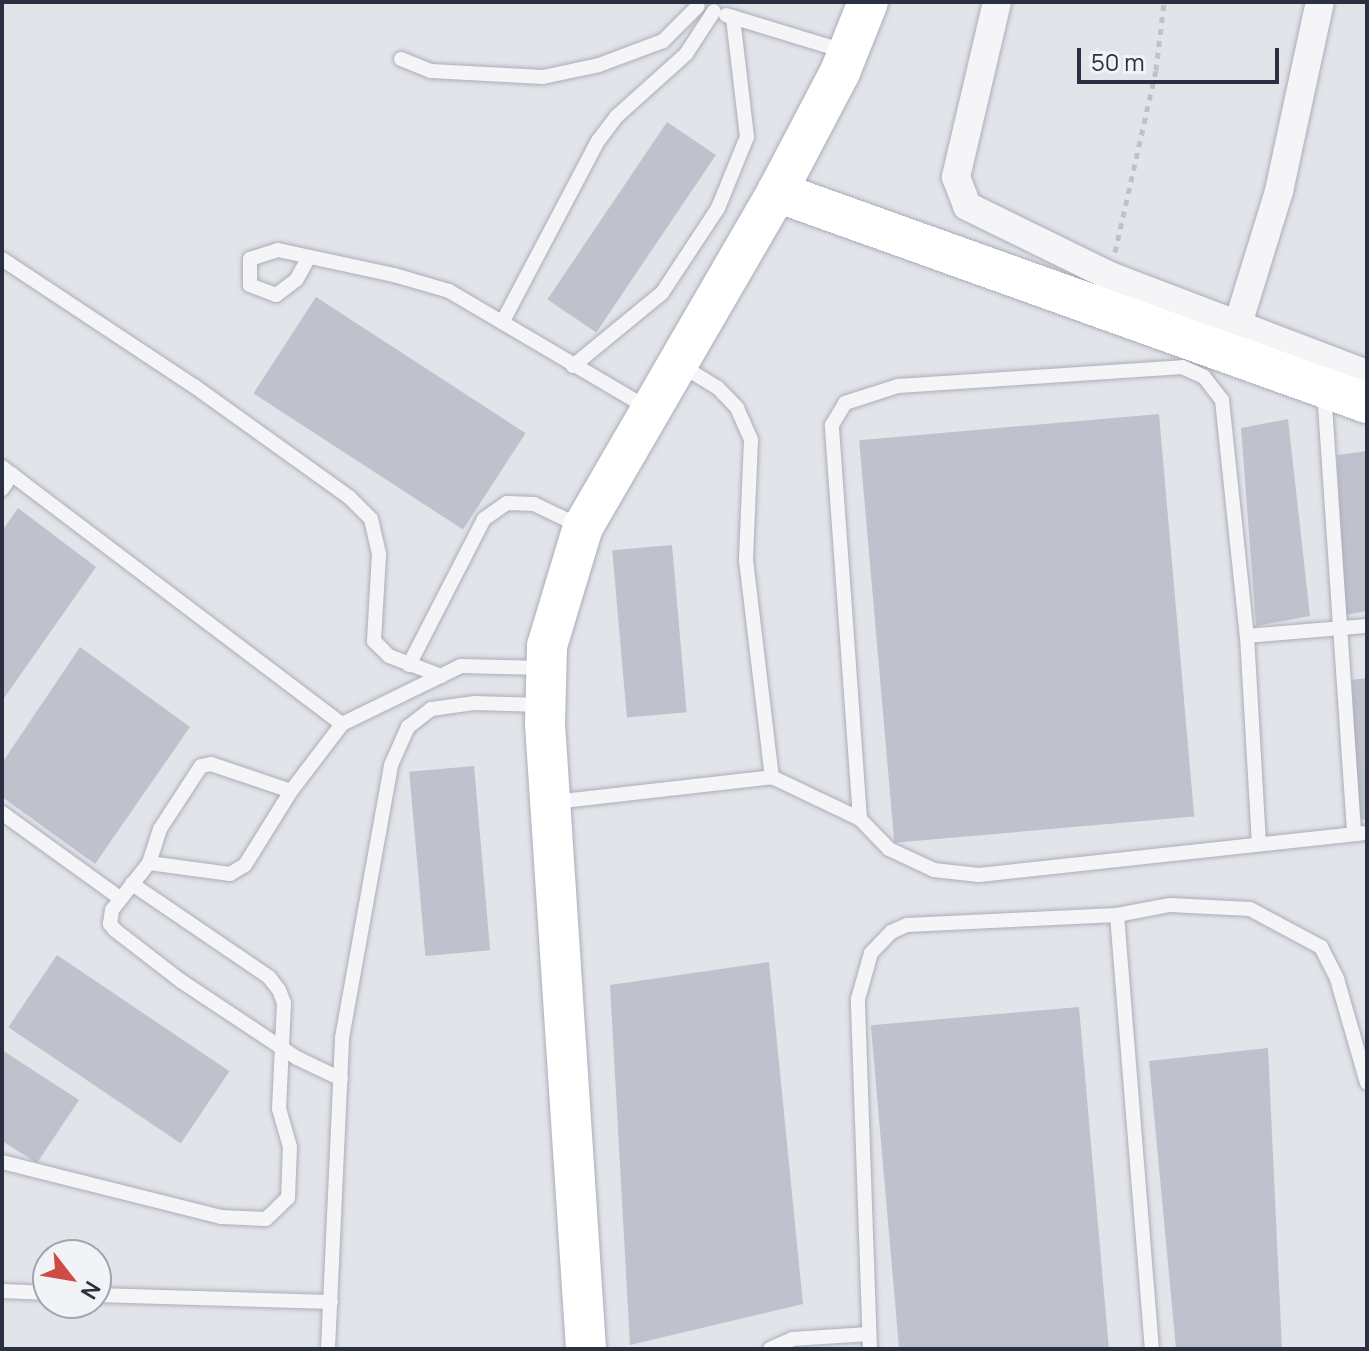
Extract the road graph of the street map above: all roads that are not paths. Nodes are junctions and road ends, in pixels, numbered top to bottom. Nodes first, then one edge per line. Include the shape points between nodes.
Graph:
1 (868, 2) edge
2 (997, 2) edge
3 (1320, 2) edge
4 (692, 4) edge
5 (714, 11) junction
6 (733, 17) junction
7 (848, 53) junction
8 (401, 59) dead end
9 (777, 192) junction
10 (309, 257) dead end
11 (2, 259) edge
12 (503, 321) junction
13 (1237, 327) junction
14 (675, 361) junction
15 (573, 366) junction
16 (1367, 374) edge
17 (1324, 387) junction
18 (1367, 403) edge
19 (648, 408) junction
20 (7, 470) edge
21 (2, 489) edge
22 (583, 527) junction
23 (1367, 626) edge
24 (1337, 628) junction
25 (1247, 636) junction
26 (409, 665) junction
27 (441, 676) junction
28 (545, 687) junction
29 (342, 724) junction
30 (772, 777) junction
31 (291, 791) junction
32 (550, 803) junction
33 (2, 813) edge
34 (860, 819) junction
35 (1360, 833) edge
36 (1259, 843) junction
37 (149, 863) junction
38 (132, 884) junction
39 (120, 898) junction
40 (1117, 915) junction
41 (281, 1048) junction
42 (341, 1079) junction
43 (1367, 1083) edge
44 (2, 1162) edge
45 (2, 1291) edge
46 (32, 1292) edge
47 (112, 1295) edge
48 (331, 1302) junction
49 (869, 1341) edge
50 (328, 1349) edge
51 (586, 1349) edge
52 (770, 1349) edge
53 (1152, 1349) edge

1 - 7 street
2 - 13 street via 956,177 967,206 1110,276
3 - 13 street via 1279,191
4 - 5 lane
4 - 8 lane via 663,41 599,65 543,77 431,71
5 - 6 lane
5 - 12 lane via 686,54 617,116 598,141
6 - 7 lane
6 - 15 lane via 747,137 718,208 662,293
7 - 9 street
9 - 14 street
9 - 17 street
10 - 12 lane via 449,291
11 - 26 lane via 194,386 371,519 379,554 374,641
12 - 15 lane
13 - 16 street
14 - 19 street
14 - 30 lane via 718,388 737,408 751,440 746,560
15 - 19 lane
17 - 18 street
17 - 24 lane
19 - 22 street
20 - 21 lane
20 - 29 lane
22 - 26 lane via 534,504 507,503 484,519
22 - 28 street
23 - 24 lane
24 - 25 lane
24 - 35 lane
25 - 34 lane via 1222,400 1204,377 1182,367 914,385 845,403 832,425
25 - 36 lane
26 - 27 lane
27 - 28 lane via 461,666
27 - 29 lane
28 - 32 street
28 - 42 lane via 431,709 408,727 391,765 349,990
29 - 31 lane
30 - 32 lane
30 - 34 lane
31 - 37 lane via 245,865 230,874
31 - 37 lane via 211,764 201,766 160,829
32 - 51 street
33 - 39 lane
34 - 36 lane via 889,849 923,865 979,875
35 - 36 lane
37 - 38 lane
38 - 39 lane
38 - 41 lane via 269,977 284,1003
39 - 41 lane via 109,917 115,930
40 - 43 lane via 1170,905 1250,909 1294,928 1321,947 1337,979
40 - 49 lane via 907,925 891,932 871,953 858,999
40 - 53 lane
41 - 42 lane
41 - 44 lane via 279,1109 292,1179 288,1198 266,1219 221,1217
42 - 48 lane
45 - 46 lane
47 - 48 lane
48 - 50 lane
49 - 52 lane via 792,1339

